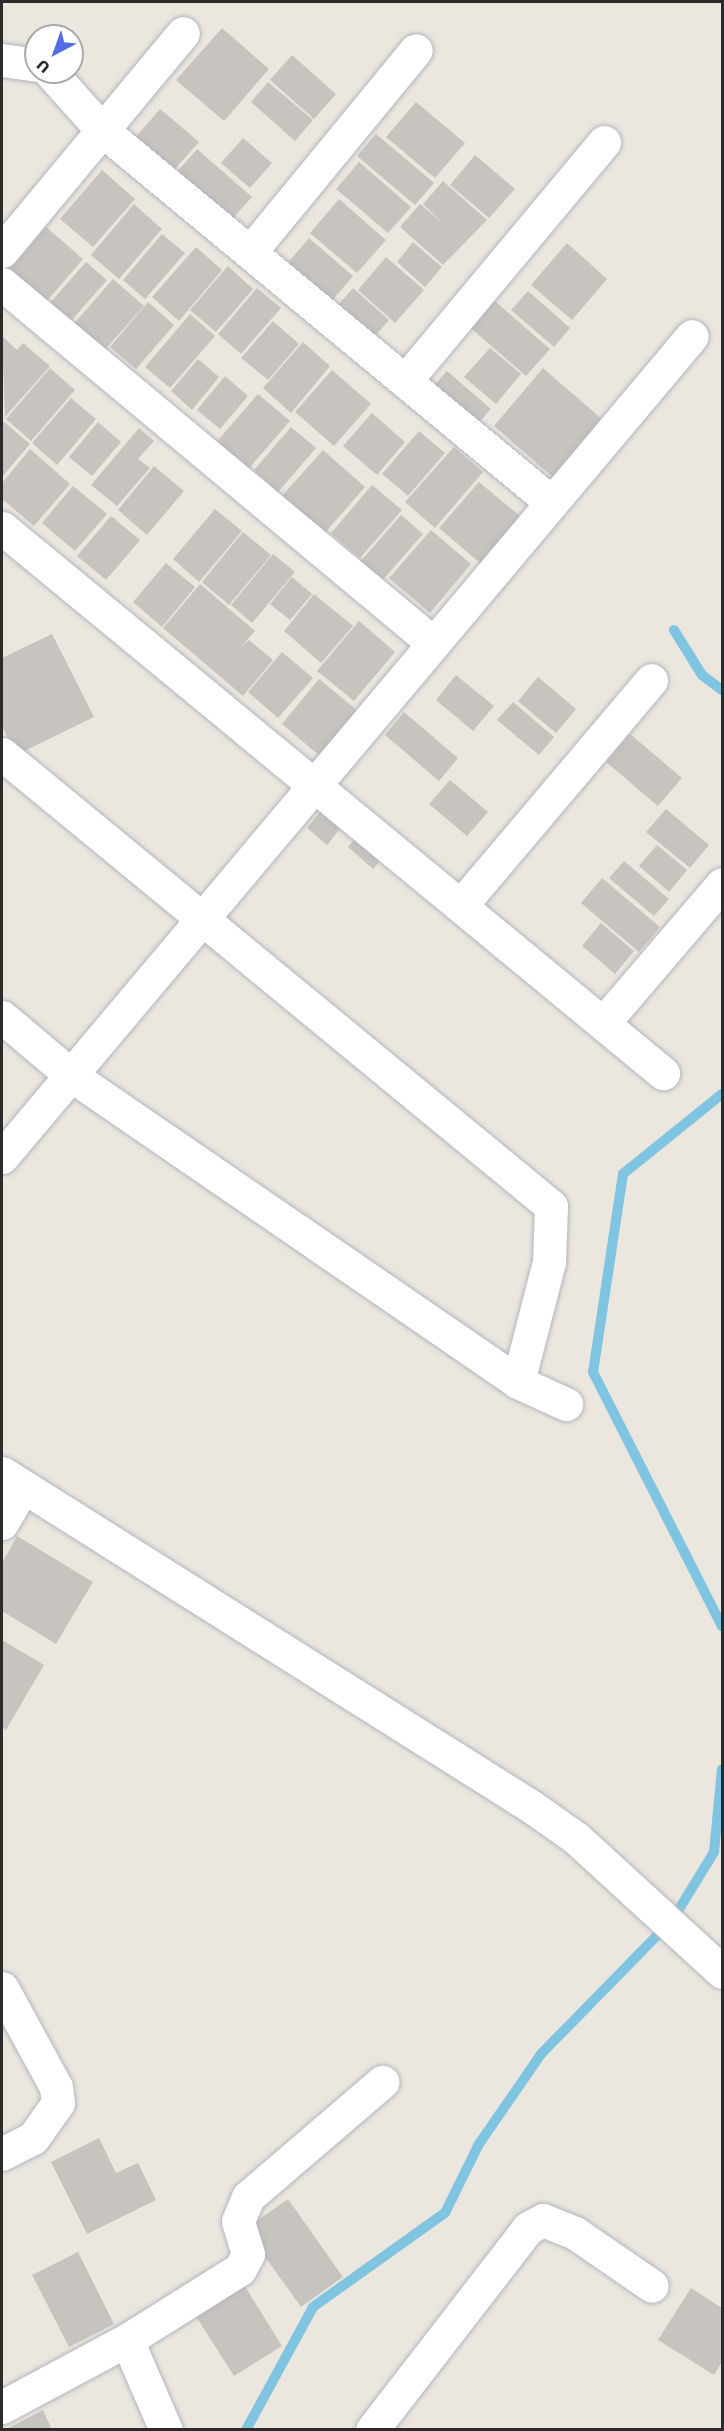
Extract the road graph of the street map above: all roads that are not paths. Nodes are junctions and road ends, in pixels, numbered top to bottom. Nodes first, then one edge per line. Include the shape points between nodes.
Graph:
1 (183, 33) dead end
2 (416, 50) dead end
3 (2, 60) edge
4 (24, 63) edge
5 (61, 84) edge
6 (102, 130) junction
7 (604, 142) dead end
8 (2, 251) edge
9 (250, 252) junction
10 (2, 284) edge
11 (692, 336) dead end
12 (405, 381) junction
13 (551, 502) junction
14 (2, 528) edge
15 (433, 643) junction
16 (651, 680) dead end
17 (2, 754) edge
18 (316, 785) junction
19 (723, 884) edge
20 (462, 903) junction
21 (204, 922) junction
22 (2, 1017) edge
23 (605, 1021) junction
24 (663, 1073) dead end
25 (72, 1076) junction
26 (2, 1157) edge
27 (518, 1382) junction
28 (566, 1404) dead end
29 (12, 1480) edge
30 (2, 1523) edge
31 (715, 1966) edge
32 (2, 1988) edge
33 (382, 2082) dead end
34 (2, 2154) edge
35 (652, 2286) dead end
36 (127, 2340) junction
37 (2, 2407) edge
38 (166, 2430) edge
39 (372, 2430) edge

1 - 6 street
2 - 9 street
3 - 4 street
5 - 6 street
6 - 8 street
6 - 9 street
7 - 12 street
9 - 12 street
10 - 15 street
11 - 13 street
12 - 13 street
13 - 15 street
14 - 18 street
15 - 18 street
16 - 20 street
17 - 21 street
18 - 20 street
18 - 21 street
19 - 23 street
20 - 23 street
21 - 25 street
21 - 27 street via 551,1206 549,1262
22 - 25 street
23 - 24 street
25 - 26 street
25 - 27 street
27 - 28 street
29 - 30 street
29 - 31 street via 576,1838
32 - 34 street via 56,2087 58,2103 33,2138
33 - 36 street via 248,2197 238,2221 248,2254 240,2269
35 - 39 street via 575,2233 543,2220 528,2228
36 - 37 street
36 - 38 street

